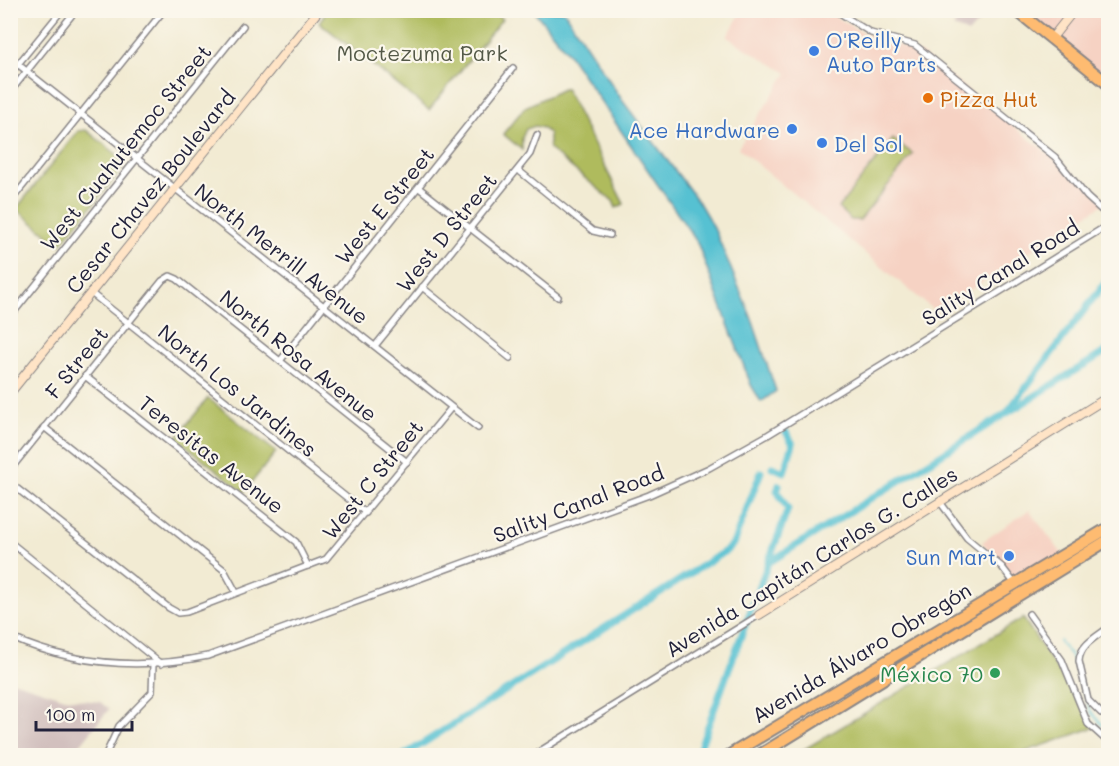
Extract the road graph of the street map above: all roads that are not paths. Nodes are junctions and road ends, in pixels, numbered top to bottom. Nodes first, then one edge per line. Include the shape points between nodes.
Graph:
1 (62, 10) edge
2 (76, 10) edge
3 (164, 10) edge
4 (319, 10) edge
5 (835, 10) edge
6 (1016, 10) edge
7 (1074, 10) edge
8 (243, 26) dead end
9 (1052, 39) junction
10 (10, 58) edge
11 (18, 65) junction
12 (513, 68) dead end
13 (27, 72) junction
14 (10, 74) edge
15 (1108, 84) edge
16 (10, 92) edge
17 (81, 115) junction
18 (537, 135) dead end
19 (135, 159) junction
20 (518, 170) junction
21 (419, 188) junction
22 (174, 190) junction
23 (10, 202) edge
24 (1108, 216) edge
25 (1108, 225) edge
26 (471, 228) junction
27 (610, 235) dead end
28 (170, 276) joint
29 (422, 288) junction
30 (91, 293) junction
31 (558, 297) dead end
32 (324, 307) junction
33 (10, 317) edge
34 (128, 323) junction
35 (375, 346) junction
36 (510, 358) dead end
37 (280, 361) junction
38 (85, 376) junction
39 (10, 393) edge
40 (1108, 397) edge
41 (451, 408) junction
42 (44, 428) junction
43 (478, 428) dead end
44 (407, 462) junction
45 (10, 470) edge
46 (10, 483) edge
47 (939, 502) junction
48 (366, 513) junction
49 (1108, 528) edge
50 (1108, 540) edge
51 (10, 542) edge
52 (308, 566) junction
53 (1017, 588) junction
54 (236, 592) junction
55 (1029, 614) dead end
56 (759, 615) joint
57 (1108, 628) edge
58 (10, 637) edge
59 (161, 664) junction
60 (153, 665) junction
61 (1108, 711) edge
62 (1108, 742) edge
63 (105, 756) edge
64 (532, 756) edge
65 (728, 756) edge
66 (758, 756) edge

1 - 11 street
2 - 13 street
3 - 17 street
4 - 22 street, Cesar Chavez Boulevard
5 - 24 street via 871,33 915,45 1055,158
6 - 9 highway
7 - 9 street
8 - 19 street, West Cuahutemoc Street
9 - 15 highway
10 - 11 street, North Merrill Avenue
11 - 13 street, North Merrill Avenue
11 - 14 street
12 - 21 street, West E Street
13 - 16 street
13 - 17 street, North Merrill Avenue
17 - 19 street, North Merrill Avenue
17 - 23 street
18 - 20 street, West D Street
19 - 22 street, North Merrill Avenue
19 - 33 street, West Cuahutemoc Street
20 - 26 street, West D Street
20 - 27 street via 593,231
21 - 26 street
21 - 32 street, West E Street
22 - 30 street, Cesar Chavez Boulevard
22 - 32 street, North Merrill Avenue
25 - 59 street, Sality Canal Road via 709,468 649,495 331,613 208,656
26 - 29 street, West D Street
26 - 31 street
28 - 34 street, F Street
28 - 37 street, North Rosa Avenue
29 - 35 street, West D Street
29 - 36 street
30 - 34 street, North Los Jardines
30 - 39 street, Cesar Chavez Boulevard
32 - 35 street, North Merrill Avenue
32 - 37 street, West E Street
34 - 38 street, F Street
34 - 48 street, North Los Jardines
35 - 41 street, North Merrill Avenue
37 - 44 street, North Rosa Avenue
38 - 42 street, F Street
38 - 52 street, Teresitas Avenue via 296,542
40 - 47 street, Avenida Capitán Carlos G. Calles
41 - 43 street, North Merrill Avenue
41 - 44 street, West C Street
42 - 45 street, F Street
42 - 54 street via 224,570
44 - 48 street, West C Street
46 - 54 street, West C Street via 178,613
47 - 53 street via 967,538 1002,567
47 - 56 street, Avenida Capitán Carlos G. Calles
48 - 52 street, West C Street via 336,550
49 - 53 highway, Avenida Álvaro Obregón
50 - 53 highway, Avenida Álvaro Obregón
51 - 59 street
52 - 54 street, West C Street
53 - 65 highway, Avenida Álvaro Obregón
53 - 66 highway, Avenida Álvaro Obregón
55 - 62 street via 1062,660 1088,724
56 - 64 street, Avenida Capitán Carlos G. Calles
57 - 61 street via 1079,654 1088,700 1096,711
58 - 60 street, Sality Canal Road via 82,660
59 - 60 street, Sality Canal Road
60 - 63 street via 152,692 119,726

